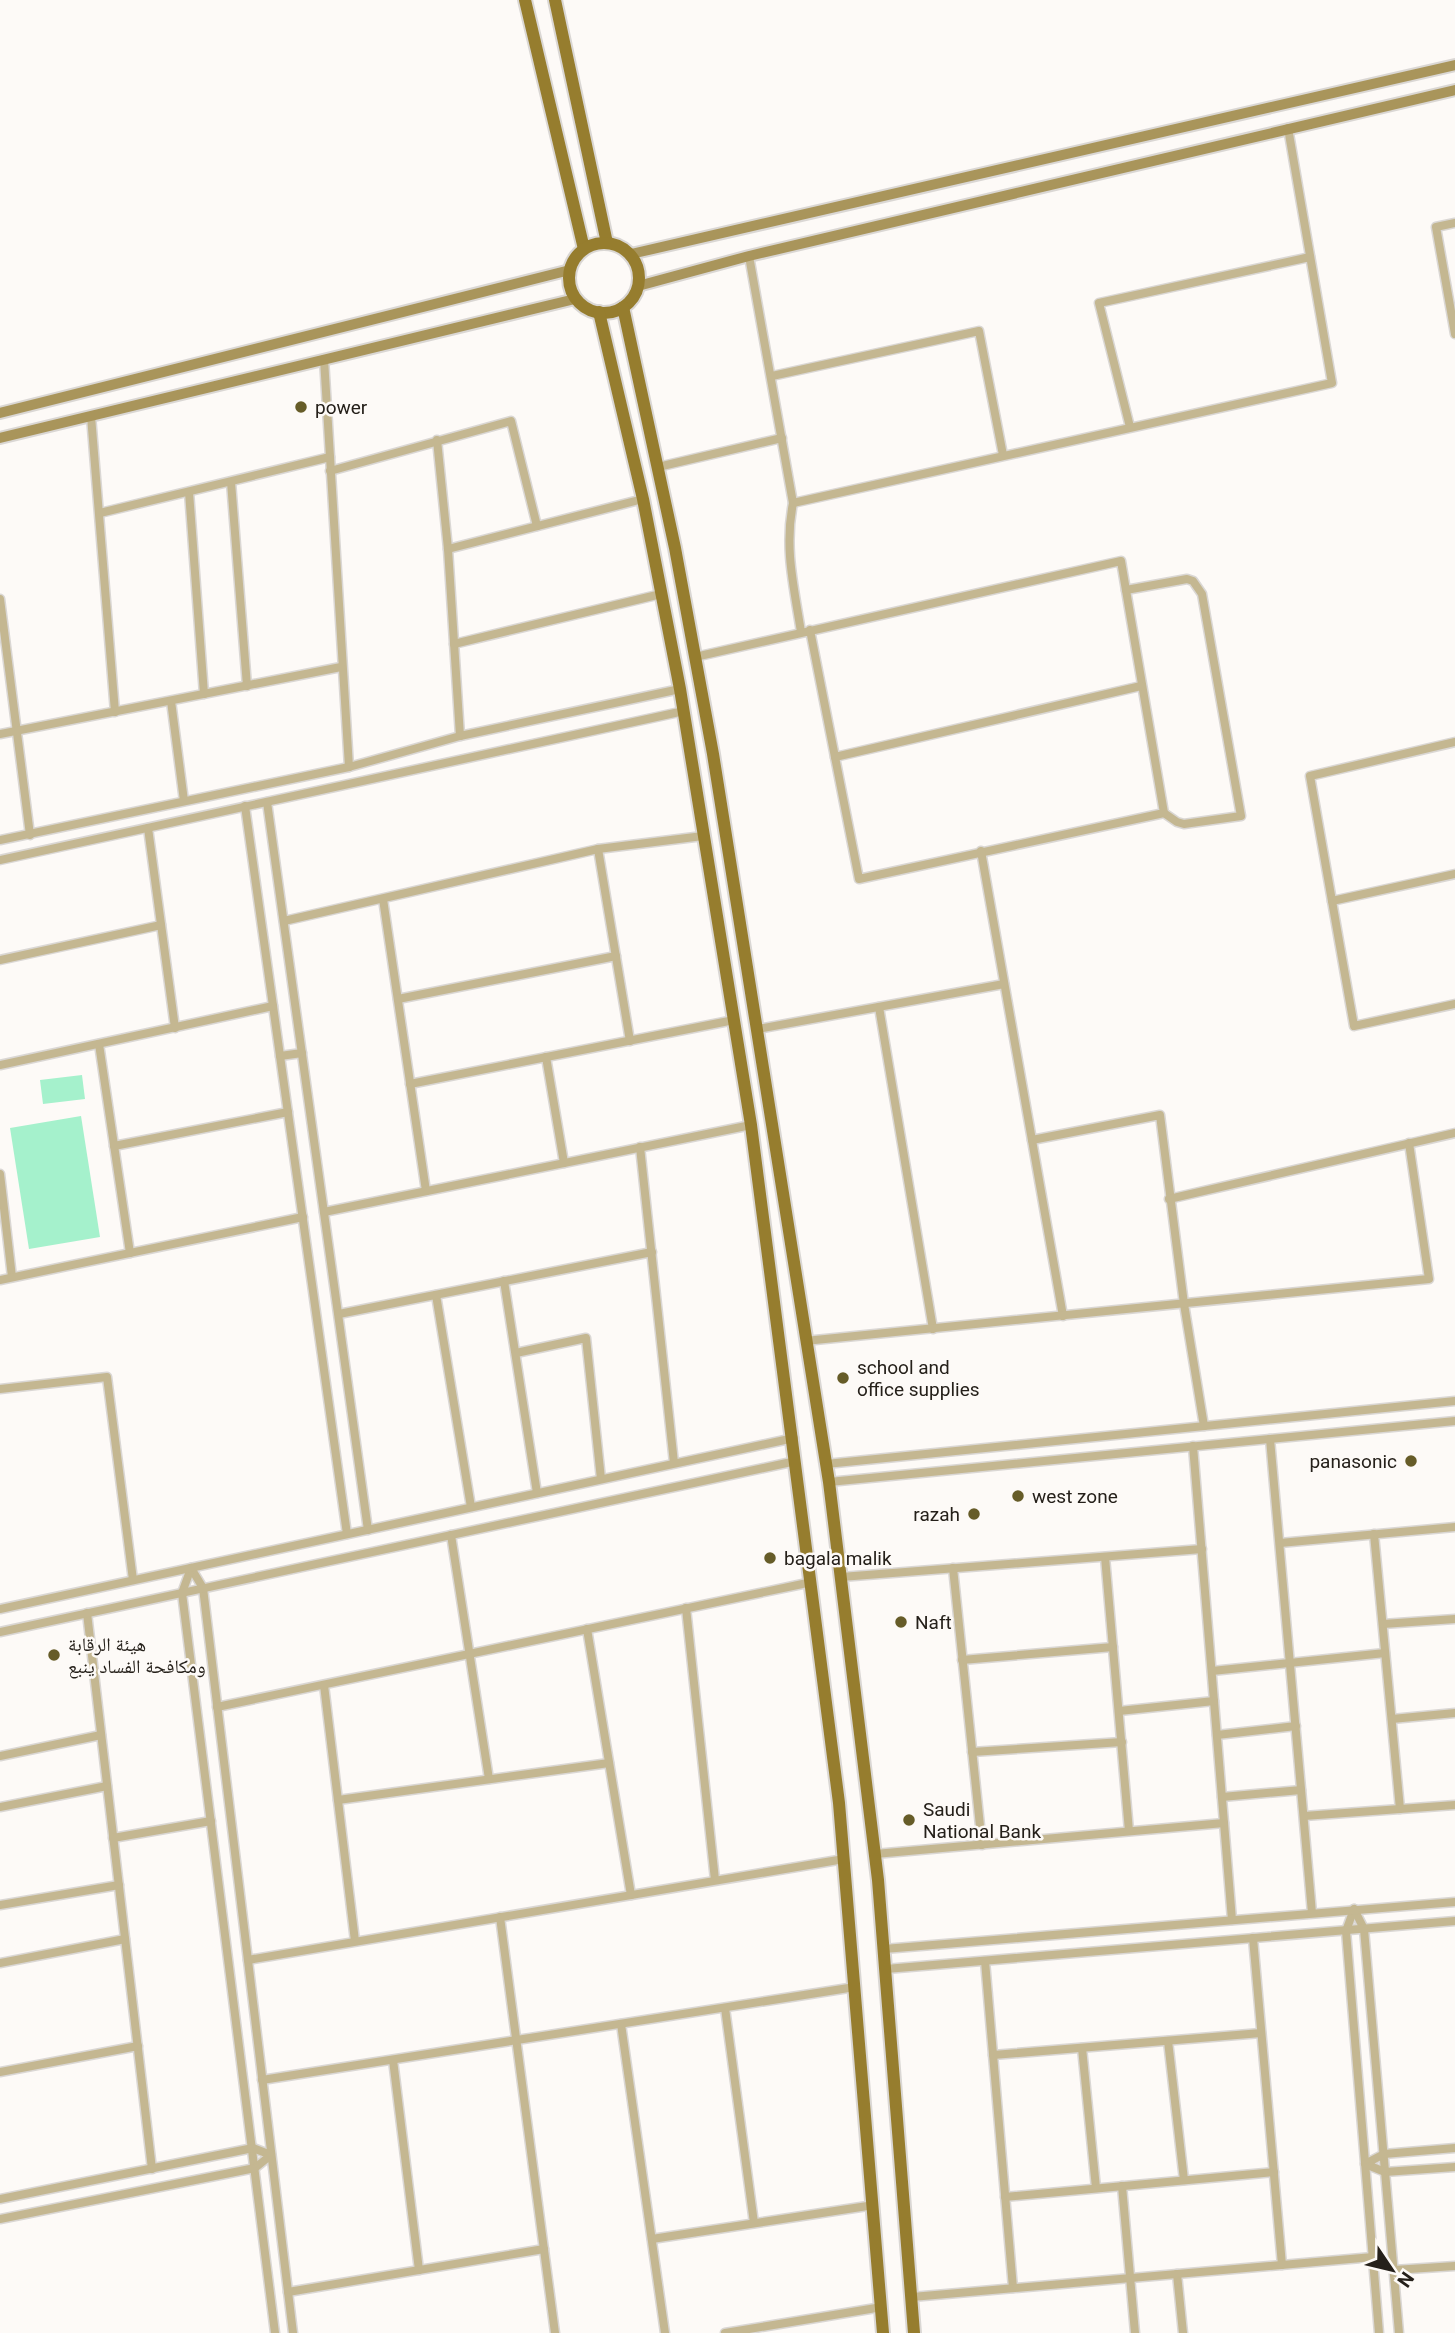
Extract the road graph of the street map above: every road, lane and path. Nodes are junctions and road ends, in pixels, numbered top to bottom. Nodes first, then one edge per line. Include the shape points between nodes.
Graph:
1 (525, 0) edge
2 (555, 0) edge
3 (1455, 65) edge
4 (1455, 90) edge
5 (1288, 128) junction
6 (1455, 223) edge
7 (607, 243) junction
8 (584, 249) junction
9 (631, 254) junction
10 (749, 256) junction
11 (1310, 257) junction
12 (570, 270) junction
13 (639, 286) junction
14 (575, 299) junction
15 (623, 307) junction
16 (599, 313) junction
17 (1455, 334) edge
18 (324, 359) junction
19 (772, 376) junction
20 (0, 413) edge
21 (91, 416) junction
22 (1130, 427) junction
23 (0, 438) edge
24 (782, 438) junction
25 (437, 440) junction
26 (1003, 455) junction
27 (330, 457) junction
28 (658, 467) junction
29 (330, 471) junction
30 (231, 482) junction
31 (188, 492) junction
32 (643, 499) junction
33 (793, 503) junction
34 (100, 513) junction
35 (537, 526) junction
36 (448, 549) junction
37 (1126, 590) junction
38 (662, 594) junction
39 (0, 599) edge
40 (806, 631) junction
41 (2, 632) edge
42 (454, 644) junction
43 (695, 657) junction
44 (341, 667) junction
45 (247, 686) junction
46 (1141, 686) junction
47 (680, 688) junction
48 (204, 694) junction
49 (171, 701) junction
50 (684, 711) junction
51 (115, 712) junction
52 (15, 732) junction
53 (0, 734) edge
54 (460, 736) junction
55 (1455, 742) edge
56 (835, 757) junction
57 (349, 766) junction
58 (184, 801) junction
59 (267, 802) junction
60 (245, 806) junction
61 (1164, 813) junction
62 (148, 828) junction
63 (30, 835) junction
64 (703, 836) junction
65 (0, 840) edge
66 (598, 849) junction
67 (981, 851) junction
68 (0, 860) edge
69 (1455, 874) edge
70 (383, 898) junction
71 (1332, 901) junction
72 (284, 921) junction
73 (161, 925) junction
74 (616, 956) junction
75 (0, 960) edge
76 (1004, 984) junction
77 (398, 999) junction
78 (1455, 1004) edge
79 (273, 1006) junction
80 (879, 1007) junction
81 (734, 1020) junction
82 (175, 1028) junction
83 (758, 1029) junction
84 (630, 1041) junction
85 (99, 1044) junction
86 (302, 1053) junction
87 (280, 1056) junction
88 (546, 1058) junction
89 (0, 1065) edge
90 (410, 1084) junction
91 (288, 1112) junction
92 (751, 1125) junction
93 (1455, 1133) edge
94 (1032, 1140) junction
95 (1409, 1143) junction
96 (114, 1146) junction
97 (640, 1147) junction
98 (564, 1163) junction
99 (0, 1174) edge
100 (426, 1191) junction
101 (1169, 1199) junction
102 (324, 1212) junction
103 (303, 1217) junction
104 (652, 1252) junction
105 (130, 1253) junction
106 (12, 1277) junction
107 (0, 1280) edge
108 (504, 1281) junction
109 (436, 1295) junction
110 (1184, 1304) junction
111 (339, 1314) junction
112 (1063, 1316) junction
113 (933, 1329) junction
114 (805, 1341) junction
115 (516, 1353) junction
116 (0, 1389) edge
117 (1455, 1401) edge
118 (1455, 1421) edge
119 (1204, 1426) junction
120 (793, 1438) junction
121 (1270, 1439) junction
122 (1193, 1446) junction
123 (796, 1461) junction
124 (674, 1464) junction
125 (826, 1464) junction
126 (601, 1479) junction
127 (829, 1482) junction
128 (537, 1493) junction
129 (471, 1507) junction
130 (1455, 1527) edge
131 (369, 1530) junction
132 (347, 1534) junction
133 (1374, 1534) junction
134 (451, 1535) junction
135 (1280, 1543) junction
136 (1202, 1549) junction
137 (1105, 1557) junction
138 (191, 1568) junction
139 (953, 1568) junction
140 (841, 1577) junction
141 (133, 1580) junction
142 (812, 1582) junction
143 (203, 1588) junction
144 (182, 1593) junction
145 (686, 1608) junction
146 (0, 1609) edge
147 (87, 1613) junction
148 (1455, 1619) edge
149 (1382, 1624) junction
150 (587, 1629) junction
151 (0, 1632) edge
152 (1113, 1647) junction
153 (1385, 1653) junction
154 (470, 1654) junction
155 (962, 1660) junction
156 (1290, 1662) junction
157 (1212, 1671) junction
158 (324, 1685) junction
159 (1214, 1701) junction
160 (217, 1707) junction
161 (1119, 1711) junction
162 (1455, 1713) edge
163 (1392, 1718) junction
164 (1296, 1727) junction
165 (101, 1735) junction
166 (1217, 1735) junction
167 (1122, 1742) junction
168 (972, 1752) junction
169 (0, 1756) edge
170 (609, 1763) junction
171 (489, 1779) junction
172 (107, 1786) junction
173 (1301, 1790) junction
174 (1222, 1797) junction
175 (338, 1800) junction
176 (1455, 1805) edge
177 (0, 1807) edge
178 (1400, 1809) junction
179 (1304, 1816) junction
180 (211, 1821) junction
181 (1224, 1823) junction
182 (1129, 1832) junction
183 (113, 1838) junction
184 (982, 1844) junction
185 (875, 1854) junction
186 (844, 1858) junction
187 (715, 1880) junction
188 (119, 1885) junction
189 (631, 1895) junction
190 (1455, 1902) edge
191 (0, 1905) edge
192 (1354, 1909) junction
193 (1312, 1913) junction
194 (500, 1917) junction
195 (1232, 1920) junction
196 (1455, 1922) edge
197 (1364, 1929) junction
198 (1346, 1931) junction
199 (1253, 1938) junction
200 (125, 1939) junction
201 (355, 1941) junction
202 (884, 1950) junction
203 (247, 1960) junction
204 (985, 1961) junction
205 (0, 1963) edge
206 (886, 1969) junction
207 (855, 1987) junction
208 (725, 2008) junction
209 (621, 2024) junction
210 (1261, 2034) junction
211 (516, 2040) junction
212 (1168, 2041) junction
213 (138, 2046) junction
214 (1082, 2048) junction
215 (993, 2055) junction
216 (393, 2060) junction
217 (0, 2072) edge
218 (262, 2080) junction
219 (253, 2148) junction
220 (1455, 2148) edge
221 (1384, 2154) junction
222 (271, 2155) junction
223 (1365, 2164) junction
224 (1455, 2166) edge
225 (255, 2168) junction
226 (152, 2169) junction
227 (1274, 2172) junction
228 (1385, 2172) junction
229 (1184, 2180) junction
230 (1122, 2186) junction
231 (1096, 2189) junction
232 (1005, 2197) junction
233 (0, 2199) edge
234 (874, 2205) junction
235 (0, 2218) edge
236 (754, 2223) junction
237 (652, 2239) junction
238 (544, 2249) junction
239 (1373, 2258) junction
240 (1282, 2265) junction
241 (1455, 2266) edge
242 (419, 2270) junction
243 (1394, 2270) junction
244 (1177, 2274) junction
245 (1130, 2278) junction
246 (1013, 2288) junction
247 (288, 2292) junction
248 (912, 2297) junction
249 (882, 2306) junction
250 (755, 2330) edge
251 (275, 2333) edge
252 (293, 2333) edge
253 (555, 2333) edge
254 (665, 2333) edge
255 (725, 2333) edge
256 (883, 2333) edge
257 (914, 2333) edge
258 (1135, 2333) edge
259 (1183, 2333) edge
260 (1379, 2333) edge
261 (1399, 2333) edge

1 - 8 main road
2 - 7 main road
3 - 9 main road
4 - 5 main road
5 - 10 main road
5 - 11 street
6 - 17 street via 1436,227
7 - 8 main road
7 - 9 main road
8 - 12 main road
9 - 13 main road
10 - 13 main road
10 - 19 street
11 - 22 street via 1332,383
11 - 22 street via 1099,303
12 - 14 main road
12 - 20 main road
13 - 15 main road
14 - 16 main road
14 - 18 main road
15 - 16 main road
15 - 28 main road
16 - 32 main road
18 - 21 main road
18 - 27 street
19 - 24 street
19 - 26 street via 979,331
21 - 23 main road
21 - 34 street
22 - 26 street
24 - 28 street
24 - 33 street
25 - 29 street
25 - 35 street via 510,421
25 - 36 street
26 - 33 street
27 - 29 street
27 - 30 street
28 - 43 main road
29 - 44 street
30 - 31 street
30 - 45 street
31 - 34 street
31 - 48 street
32 - 35 street
32 - 38 main road
33 - 40 street via 788,550
34 - 51 street
35 - 36 street
36 - 42 street
37 - 40 street via 1121,561
37 - 46 street
37 - 61 street via 1187,579 1202,594 1241,816 1184,824
38 - 42 street
38 - 47 main road
39 - 41 street
40 - 43 street
40 - 56 street
41 - 52 street
42 - 54 street
43 - 83 main road
44 - 45 street
44 - 57 street
45 - 48 street
46 - 56 street
46 - 61 street
47 - 50 main road
47 - 54 street
48 - 49 street
49 - 51 street
49 - 58 street
50 - 59 street
50 - 64 main road
51 - 52 street
52 - 53 street
52 - 63 street
54 - 57 street
55 - 71 street via 1310,776
56 - 67 street via 859,879
57 - 58 street
58 - 63 street
59 - 60 street
59 - 72 street
60 - 62 street
60 - 79 street
61 - 67 street
62 - 68 street
62 - 73 street
63 - 65 street
64 - 66 street
64 - 81 main road
66 - 70 street
66 - 74 street
67 - 76 street
69 - 71 street
70 - 72 street
70 - 77 street
71 - 78 street via 1354,1026
72 - 86 street
73 - 75 street
73 - 82 street
74 - 77 street
74 - 84 street
76 - 80 street
76 - 94 street
77 - 90 street
79 - 82 street
79 - 87 street
80 - 83 street
80 - 113 street
81 - 84 street
81 - 92 main road
82 - 85 street
83 - 114 main road
84 - 88 street
85 - 89 street
85 - 96 street
86 - 87 street
86 - 102 street
87 - 91 street
88 - 90 street
88 - 98 street
90 - 100 street
91 - 96 street
91 - 103 street
92 - 97 street
92 - 120 main road
93 - 95 street
94 - 101 street via 1160,1115
94 - 112 street
95 - 101 street
95 - 110 street via 1429,1279
96 - 105 street
97 - 98 street
97 - 104 street
98 - 100 street
99 - 106 street
100 - 102 street
101 - 110 street
102 - 111 street
103 - 105 street
103 - 132 street
104 - 108 street
104 - 124 street
105 - 106 street
106 - 107 street
108 - 109 street
108 - 115 street
109 - 111 street
109 - 129 street
110 - 112 street
110 - 119 street
111 - 131 street
112 - 113 street
113 - 114 street
114 - 125 main road
115 - 126 street via 586,1338
115 - 128 street
116 - 141 street via 107,1377
117 - 119 street
118 - 121 street
119 - 125 street
120 - 123 main road
120 - 124 street
121 - 122 street
121 - 135 street
122 - 127 street
122 - 136 street
123 - 134 street
123 - 142 main road
124 - 126 street
125 - 127 main road
126 - 128 street
127 - 140 main road
128 - 129 street
129 - 131 street
130 - 133 street
131 - 132 street
132 - 138 street
133 - 135 street
133 - 149 street
134 - 143 street
134 - 154 street
135 - 156 street
136 - 137 street
136 - 157 street
137 - 139 street
137 - 152 street
138 - 141 street
138 - 143 street
138 - 144 street
139 - 140 street
139 - 155 street
140 - 185 main road
141 - 146 street
142 - 145 street
142 - 186 main road
143 - 144 street
143 - 160 street
144 - 147 street
144 - 180 street
145 - 150 street
145 - 187 street
147 - 151 street
147 - 165 street
148 - 149 street
149 - 153 street
150 - 154 street
150 - 170 street
152 - 155 street
152 - 161 street
153 - 156 street
153 - 163 street
154 - 158 street
154 - 171 street
155 - 168 street
156 - 157 street
156 - 164 street
157 - 159 street
158 - 160 street
158 - 175 street
159 - 161 street
159 - 166 street
160 - 203 street
161 - 167 street
162 - 163 street
163 - 178 street
164 - 166 street
164 - 173 street
165 - 169 street
165 - 172 street
166 - 174 street
167 - 168 street
167 - 182 street
168 - 184 street
170 - 171 street
170 - 189 street
171 - 175 street
172 - 177 street
172 - 183 street
173 - 174 street
173 - 179 street
174 - 181 street
175 - 201 street
176 - 178 street
178 - 179 street
179 - 193 street
180 - 183 street
180 - 219 street
181 - 182 street
181 - 195 street
182 - 184 street
183 - 188 street
184 - 185 street
185 - 202 main road
186 - 187 street
186 - 207 main road
187 - 189 street
188 - 191 street
188 - 200 street
189 - 194 street
190 - 192 street
192 - 193 street
192 - 197 street
192 - 198 street
193 - 195 street
194 - 201 street
194 - 211 street
195 - 202 street
196 - 197 street
197 - 198 street
197 - 221 street
198 - 199 street
198 - 223 street
199 - 204 street
199 - 210 street
200 - 205 street
200 - 213 street
201 - 203 street
202 - 206 main road
203 - 218 street
204 - 206 street
204 - 215 street
206 - 248 main road
207 - 208 street
207 - 234 main road
208 - 209 street
208 - 236 street
209 - 211 street
209 - 237 street
210 - 212 street
210 - 227 street
211 - 216 street
211 - 238 street
212 - 214 street
212 - 229 street
213 - 217 street
213 - 226 street
214 - 215 street
214 - 231 street
215 - 232 street
216 - 218 street
216 - 242 street
218 - 222 street
219 - 222 street
219 - 225 street
219 - 226 street
220 - 221 street
221 - 223 street
221 - 228 street
222 - 225 street
222 - 247 street
223 - 228 street
223 - 239 street
224 - 228 street
225 - 235 street
225 - 251 street
226 - 233 street
227 - 229 street
227 - 240 street
228 - 243 street
229 - 230 street
230 - 231 street
230 - 245 street
231 - 232 street
232 - 246 street
234 - 236 street
234 - 249 main road
236 - 237 street
237 - 254 street
238 - 242 street
238 - 253 street
239 - 240 street
239 - 260 street
240 - 244 street
241 - 243 street
242 - 247 street
243 - 261 street
244 - 245 street
244 - 259 street
245 - 246 street
245 - 258 street
246 - 248 street
247 - 252 street
248 - 257 main road
249 - 250 street
249 - 256 main road
250 - 255 street

